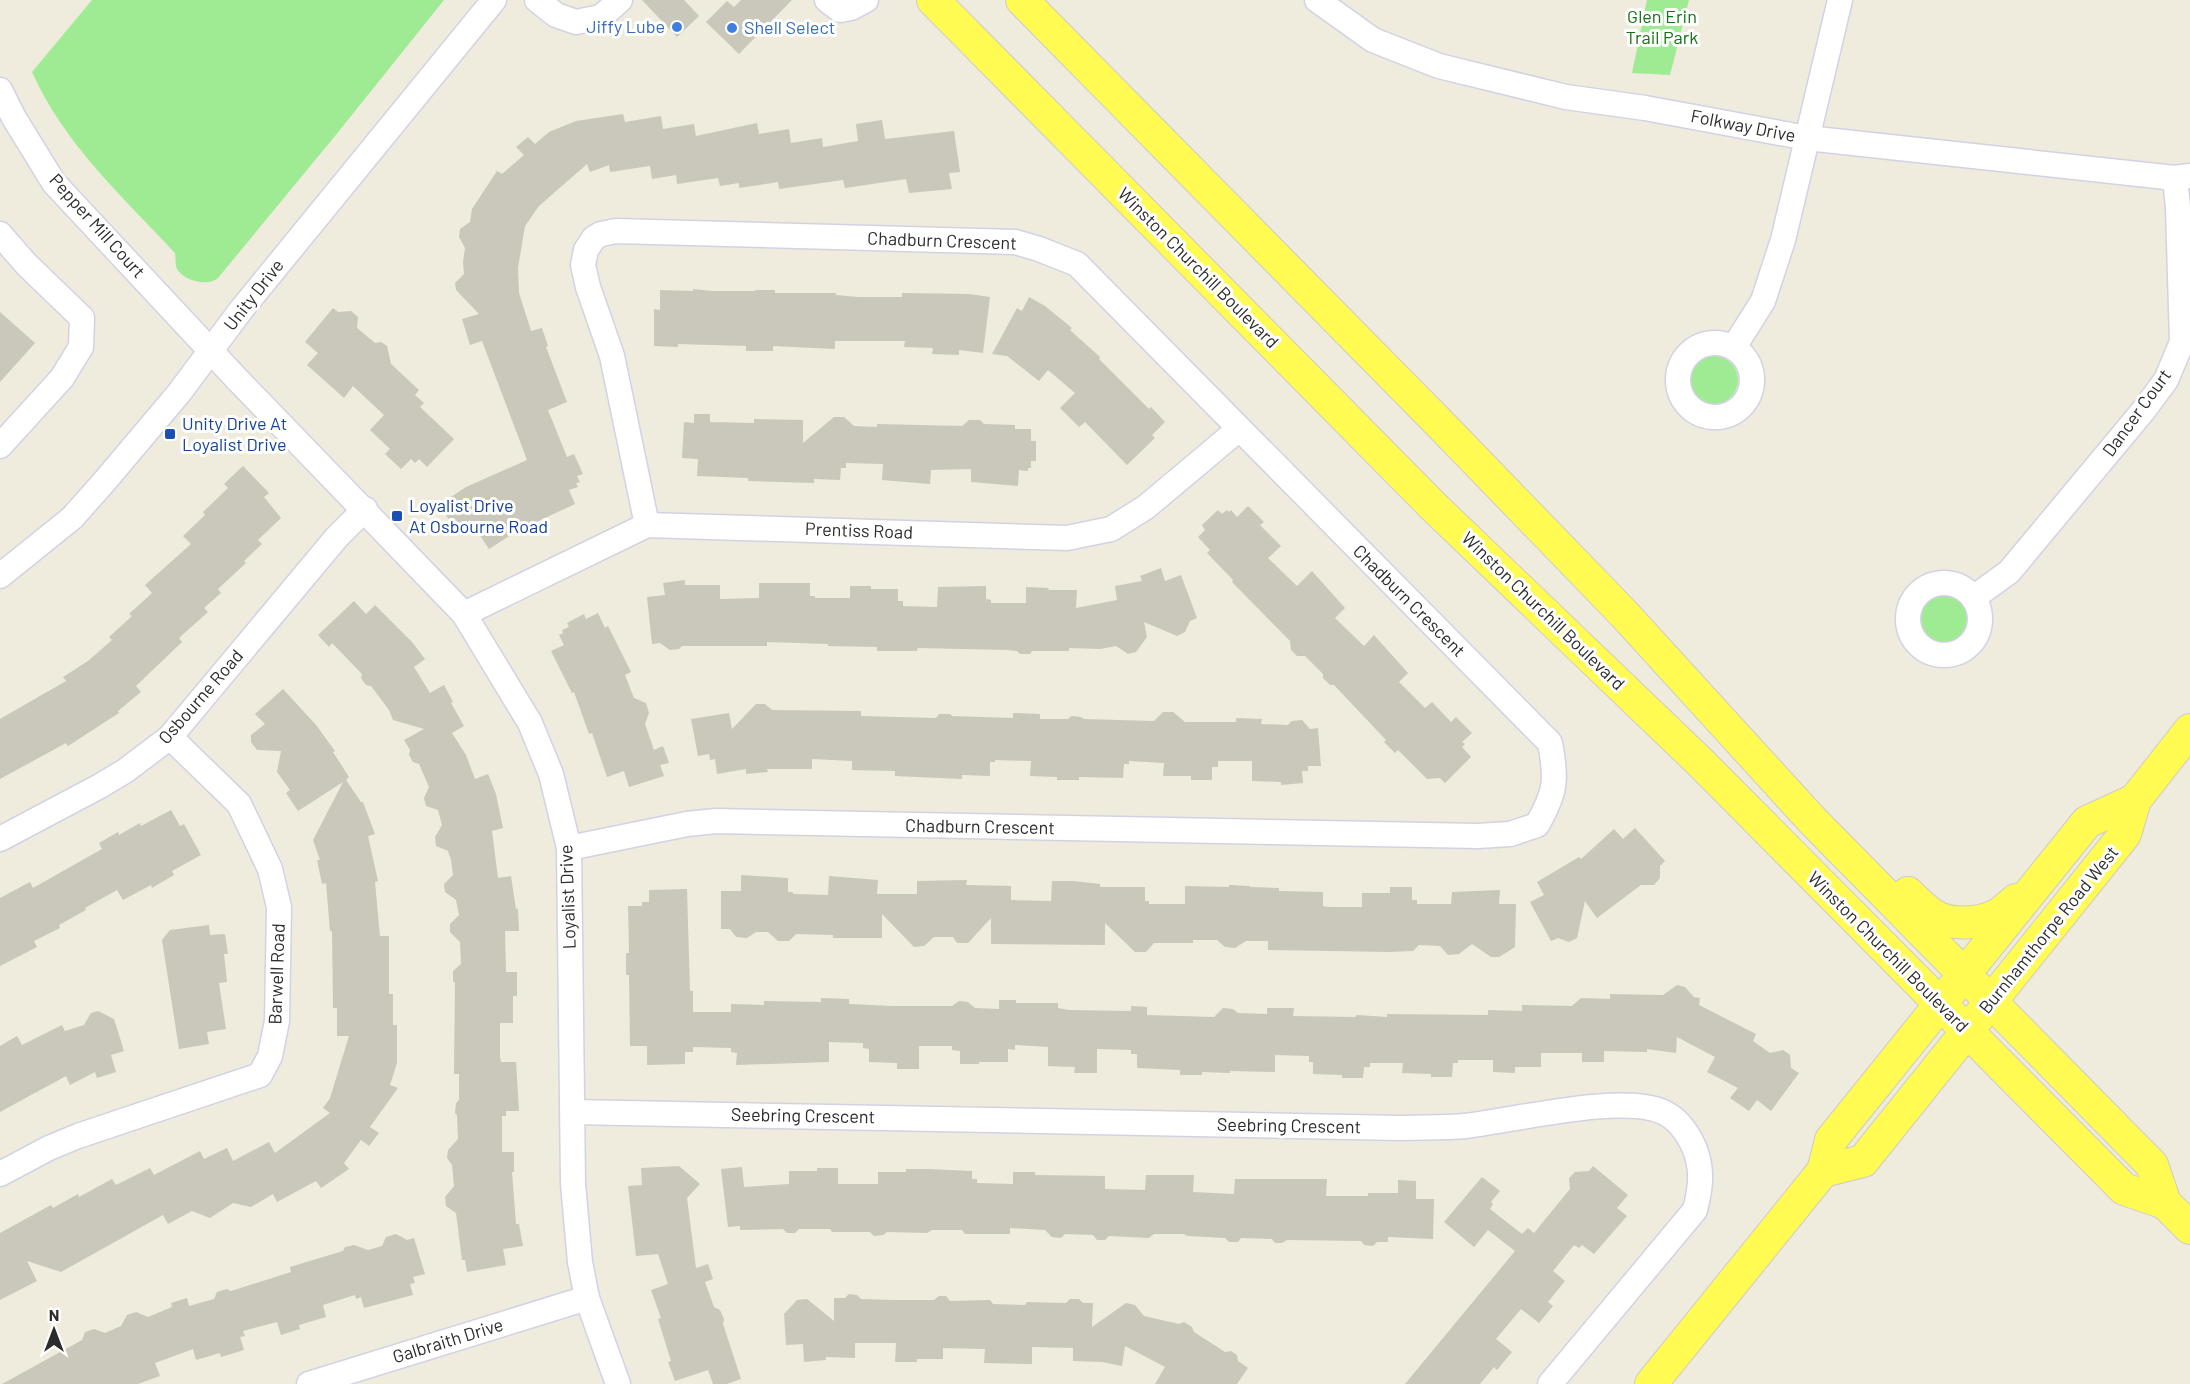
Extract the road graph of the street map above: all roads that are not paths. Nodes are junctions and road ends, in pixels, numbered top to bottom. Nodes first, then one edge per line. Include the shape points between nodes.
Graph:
1 (494, 0) edge
2 (537, 0) edge
3 (620, 0) edge
4 (827, 0) edge
5 (866, 0) edge
6 (933, 0) edge
7 (1022, 0) edge
8 (1317, 0) edge
9 (1840, 0) edge
10 (0, 90) edge
11 (1807, 138) junction
12 (2182, 177) edge
13 (0, 234) edge
14 (1734, 348) dead end
15 (210, 350) junction
16 (1239, 429) junction
17 (0, 446) edge
18 (365, 509) junction
19 (647, 525) junction
20 (0, 576) edge
21 (1973, 598) dead end
22 (465, 614) junction
23 (2190, 730) edge
24 (170, 736) junction
25 (2135, 800) junction
26 (1812, 819) junction
27 (2087, 822) junction
28 (0, 839) edge
29 (569, 848) junction
30 (1965, 975) junction
31 (1991, 1002) junction
32 (1940, 1005) junction
33 (1967, 1032) junction
34 (573, 1112) junction
35 (1823, 1171) junction
36 (0, 1174) edge
37 (2165, 1203) junction
38 (2190, 1228) edge
39 (587, 1298) junction
40 (309, 1384) edge
41 (618, 1384) edge
42 (1550, 1384) edge
43 (1651, 1384) edge

1 - 15 street, Unity Drive
2 - 3 street via 556,15 576,22 601,17
4 - 5 street via 840,10
6 - 32 main road, Winston Churchill Boulevard via 1426,499 1700,762
7 - 26 main road, Winston Churchill Boulevard via 1625,615
8 - 11 street, Folkway Drive via 1373,40 1439,66 1566,97
9 - 11 street
10 - 15 street, Pepper Mill Court via 54,183
11 - 12 street, Folkway Drive
11 - 14 street via 1783,240 1763,300
12 - 21 street, Dancer Court via 2178,208 2182,342 2166,380 2009,572
13 - 17 street via 82,318 81,347 62,378
15 - 18 street, Loyalist Drive
15 - 20 street, Unity Drive via 179,393 72,518
16 - 19 street, Prentiss Road via 1146,507 1111,529 1066,538
16 - 19 street, Chadburn Crescent via 1077,264 1039,249 1015,242 615,231 594,238 583,265 612,356
16 - 29 street, Chadburn Crescent via 1550,742 1556,773 1551,801 1537,825 1510,834 1478,836 716,821
18 - 22 street, Loyalist Drive
18 - 24 street, Osbourne Road
19 - 22 street, Prentiss Road
22 - 29 street, Loyalist Drive via 530,723 551,774
23 - 25 main road, Burnhamthorpe Road West
24 - 28 street, Osbourne Road via 125,771
24 - 36 street, Barwell Road via 239,804 270,869 279,907 277,1021 270,1056 260,1075 78,1136
25 - 27 main road, Burnhamthorpe Road West
25 - 31 main road, Burnhamthorpe Road West via 2125,834
26 - 27 main road via 1832,814 1933,915 1972,922 1997,915 2016,900 2071,835
26 - 30 main road, Winston Churchill Boulevard
27 - 30 main road, Burnhamthorpe Road West
29 - 34 street, Loyalist Drive
30 - 31 main road, Winston Churchill Boulevard
30 - 32 main road, Burnhamthorpe Road West
31 - 33 main road, Burnhamthorpe Road West
31 - 37 main road, Winston Churchill Boulevard via 2152,1166
32 - 33 main road, Winston Churchill Boulevard
32 - 35 main road, Burnhamthorpe Road West via 1831,1140
33 - 35 main road, Burnhamthorpe Road West via 1863,1161
33 - 37 main road, Winston Churchill Boulevard via 2124,1189
34 - 39 street, Loyalist Drive via 573,1184
34 - 42 street, Seebring Crescent via 1401,1128 1464,1126 1611,1106 1640,1106 1665,1113 1687,1132 1700,1161 1701,1188 1695,1210
35 - 43 main road, Burnhamthorpe Road West
37 - 38 main road, Winston Churchill Boulevard
39 - 40 street, Galbraith Drive
39 - 41 street, Loyalist Drive

